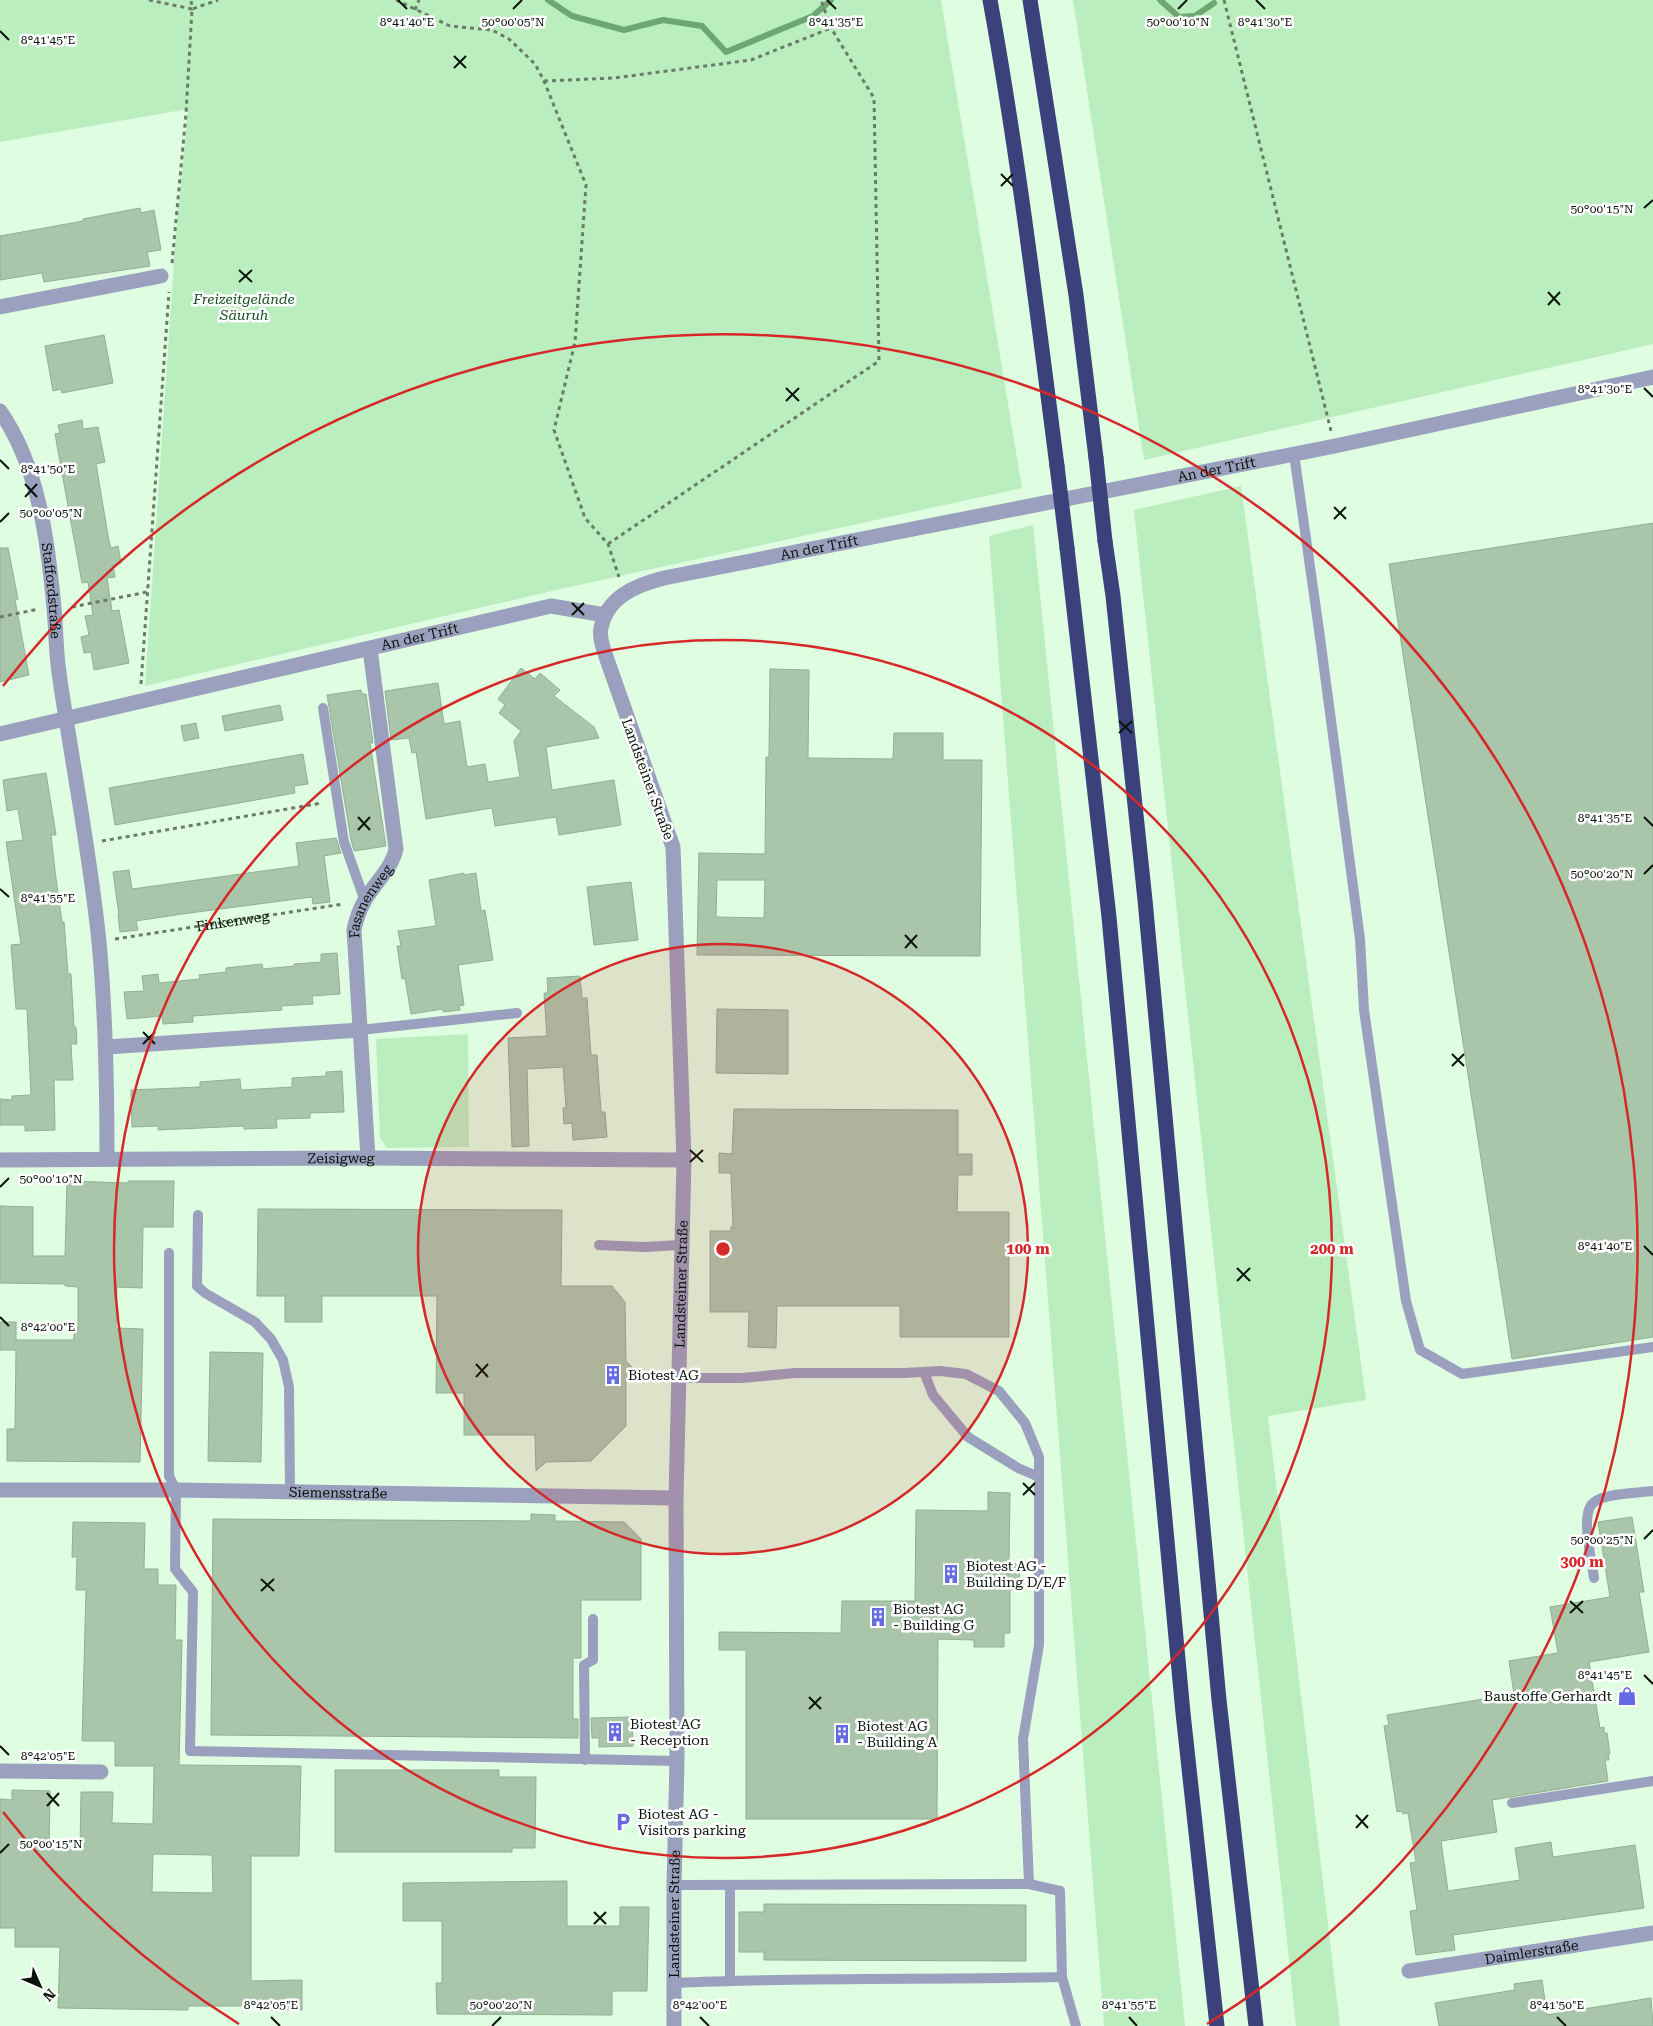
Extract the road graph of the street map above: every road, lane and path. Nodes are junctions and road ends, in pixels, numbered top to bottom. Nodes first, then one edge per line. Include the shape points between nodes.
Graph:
1 (149, 0) edge
2 (191, 0) edge
3 (218, 0) edge
4 (396, 0) edge
5 (419, 0) edge
6 (821, 0) edge
7 (990, 0) edge
8 (1030, 0) edge
9 (1224, 0) edge
10 (192, 9) junction
11 (415, 10) junction
12 (831, 28) junction
13 (544, 81) junction
14 (168, 275) junction
15 (0, 307) edge
16 (1653, 377) edge
17 (0, 411) edge
18 (1335, 446) junction
19 (1294, 454) junction
20 (608, 544) junction
21 (147, 592) junction
22 (624, 594) junction
23 (54, 608) junction
24 (605, 615) junction
25 (0, 617) edge
26 (370, 650) junction
27 (141, 702) junction
28 (322, 708) dead end
29 (66, 719) junction
30 (0, 734) edge
31 (338, 801) junction
32 (86, 844) junction
33 (365, 901) junction
34 (99, 941) junction
35 (517, 1014) dead end
36 (360, 1030) junction
37 (106, 1047) junction
38 (368, 1158) junction
39 (0, 1160) edge
40 (107, 1160) junction
41 (684, 1160) junction
42 (198, 1215) dead end
43 (599, 1245) dead end
44 (681, 1245) junction
45 (169, 1253) dead end
46 (1653, 1347) edge
47 (924, 1372) junction
48 (678, 1378) junction
49 (1039, 1477) junction
50 (0, 1490) edge
51 (176, 1490) junction
52 (1653, 1491) edge
53 (290, 1492) junction
54 (676, 1498) junction
55 (1594, 1578) dead end
56 (592, 1619) dead end
57 (585, 1760) junction
58 (677, 1761) junction
59 (0, 1771) edge
60 (101, 1772) dead end
61 (1653, 1781) edge
62 (1512, 1803) dead end
63 (730, 1884) junction
64 (1029, 1884) junction
65 (674, 1885) junction
66 (1653, 1933) edge
67 (1408, 1971) dead end
68 (1062, 1978) junction
69 (730, 1980) junction
70 (675, 1983) junction
71 (674, 2026) edge
72 (1076, 2026) edge
73 (1217, 2026) edge
74 (1256, 2026) edge

1 - 10 path
2 - 10 path
3 - 10 path
4 - 11 path
5 - 11 path
6 - 12 path
7 - 73 highway, bridge via 1035,296 1109,917 1182,1703
8 - 74 highway, bridge via 1076,294 1113,596 1145,900 1219,1700
9 - 18 path
10 - 14 path via 186,114
11 - 13 path via 450,26 492,30 509,39 535,64
12 - 13 path via 751,60 614,78
12 - 20 path via 874,98 880,361
13 - 20 path via 586,186 576,342 554,430 585,518
14 - 15 street
14 - 21 path
16 - 18 street, An der Trift
17 - 23 street, Staffordstraße via 19,443 30,471 39,506
18 - 19 street, An der Trift
19 - 22 street, An der Trift via 664,578 644,583
19 - 46 lane via 1360,939 1364,1010 1406,1300 1420,1350 1462,1374
20 - 22 path
21 - 23 path
21 - 27 path
22 - 24 street, An der Trift via 612,603
23 - 25 path
23 - 29 street, Staffordstraße via 58,670
24 - 26 street, An der Trift via 551,606
24 - 41 street, Landsteiner Straße via 600,630 604,651 673,847
26 - 27 street, An der Trift
26 - 33 street, Fasanenweg via 396,849 392,862
27 - 29 street, An der Trift
28 - 31 lane
29 - 30 street, An der Trift
29 - 32 street
31 - 32 path
31 - 33 lane via 344,842
32 - 34 street
33 - 34 path, Finkenweg
33 - 36 street, Fasanenweg via 354,930
34 - 37 street
35 - 36 lane
36 - 37 street
36 - 38 street, Fasanenweg
37 - 40 street
38 - 40 street, Zeisigweg
38 - 41 street, Zeisigweg
39 - 40 street, Zeisigweg
41 - 44 street, Landsteiner Straße
42 - 53 lane via 197,1286 255,1322 284,1360 289,1387
43 - 44 lane
44 - 48 street, Landsteiner Straße
45 - 51 lane via 169,1476
47 - 48 lane
47 - 49 lane via 933,1396 968,1437
47 - 49 lane via 966,1374 999,1391 1025,1423 1039,1457
48 - 54 street, Landsteiner Straße
49 - 64 lane via 1039,1645 1023,1740
50 - 51 street, Siemensstraße
51 - 53 street, Siemensstraße
51 - 57 lane via 175,1569 193,1592 190,1752
52 - 55 lane via 1606,1497 1593,1502 1588,1511 1587,1525
53 - 54 street, Siemensstraße
54 - 58 street, Landsteiner Straße
56 - 57 lane via 593,1660 584,1665
57 - 58 lane
58 - 65 street, Landsteiner Straße
59 - 60 street
61 - 62 lane
63 - 64 lane
63 - 65 lane
63 - 69 lane
64 - 68 lane via 1060,1891
65 - 70 street, Landsteiner Straße
66 - 67 street, Daimlerstraße
68 - 69 lane
68 - 72 lane
69 - 70 lane
70 - 71 street, Landsteiner Straße

